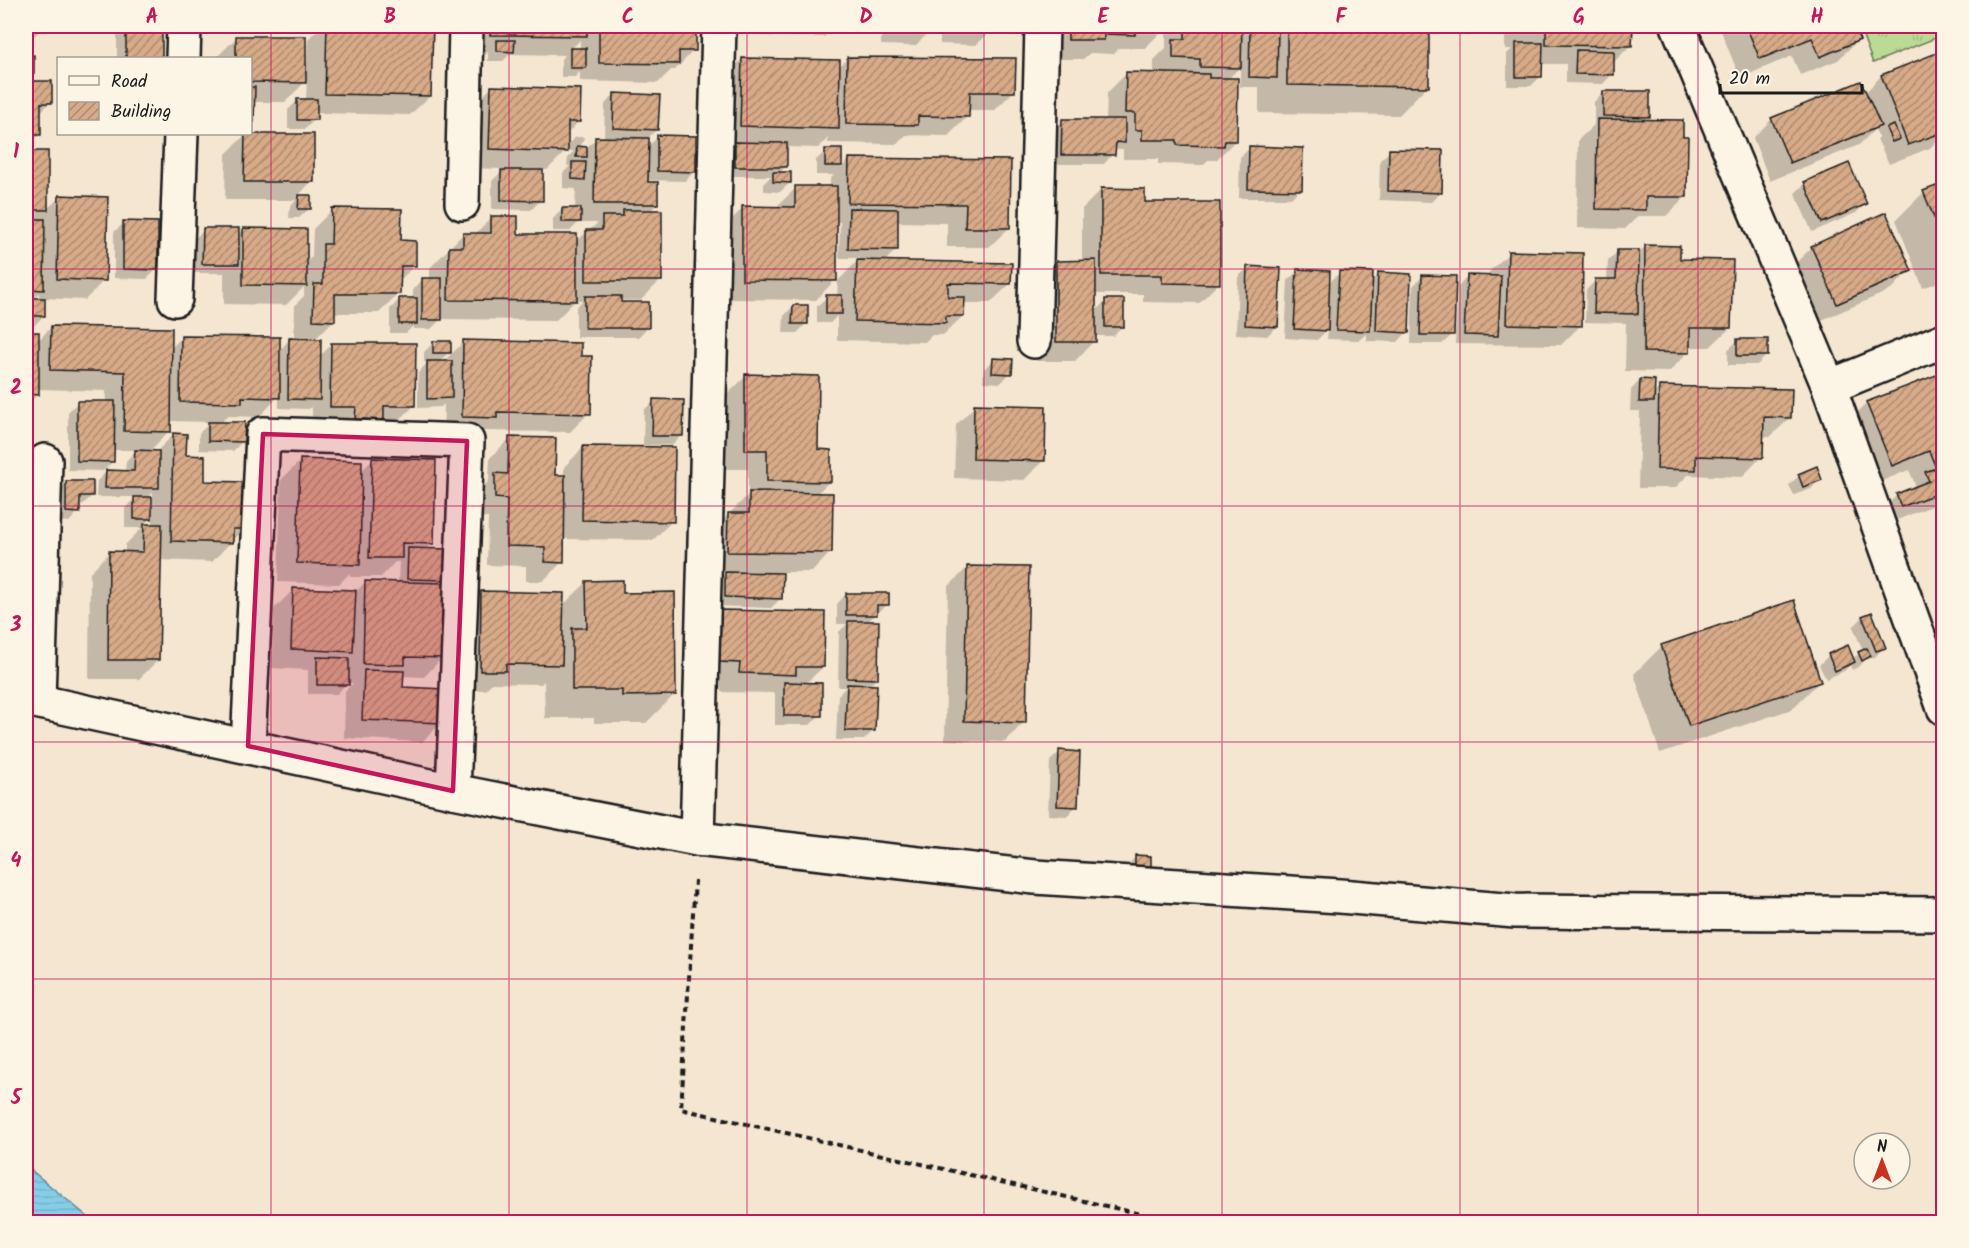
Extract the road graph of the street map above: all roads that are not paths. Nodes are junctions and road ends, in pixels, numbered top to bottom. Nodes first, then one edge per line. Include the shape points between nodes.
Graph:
1 (184, 26) edge
2 (466, 26) edge
3 (719, 26) edge
4 (1042, 26) edge
5 (1678, 26) edge
6 (183, 57) edge
7 (181, 135) edge
8 (462, 203) dead end
9 (175, 299) dead end
10 (1944, 340) edge
11 (1034, 341) dead end
12 (1829, 387) junction
13 (45, 461) dead end
14 (32, 700) edge
15 (1944, 708) edge
16 (248, 746) junction
17 (453, 790) junction
18 (697, 839) junction
19 (1944, 914) edge

1 - 6 street
2 - 8 street
3 - 18 street
4 - 11 street
5 - 12 street
7 - 9 street
10 - 12 street
12 - 15 street
13 - 14 street
14 - 16 street
16 - 17 street
16 - 17 street via 263,434 467,441
17 - 18 street
18 - 19 street via 1035,877 1515,911

